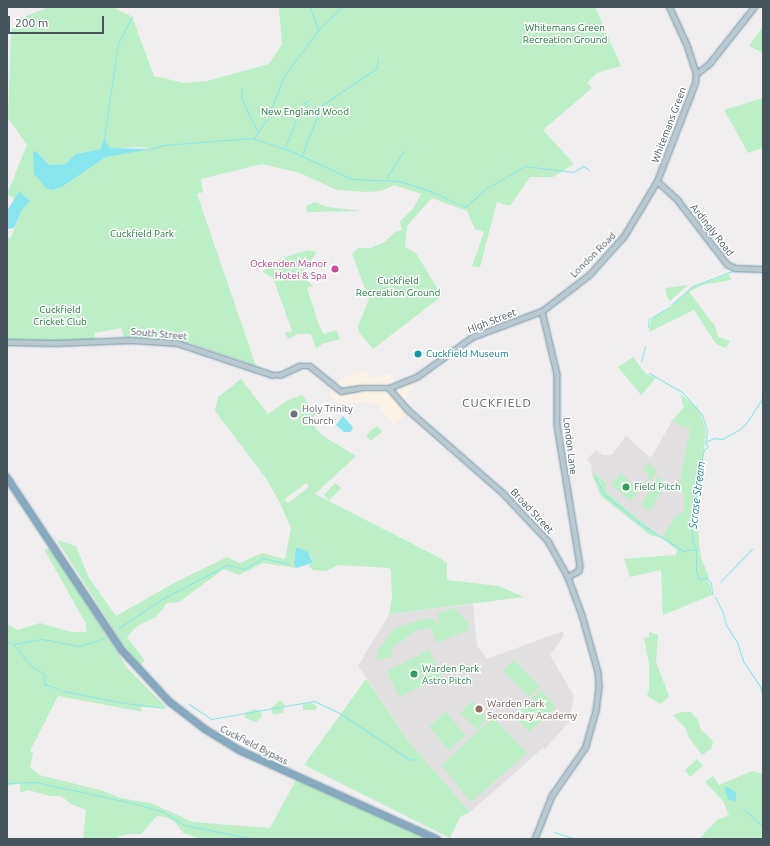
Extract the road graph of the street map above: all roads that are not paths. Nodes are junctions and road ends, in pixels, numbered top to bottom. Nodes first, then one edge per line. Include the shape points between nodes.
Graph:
1 (669, 7) edge
2 (754, 7) edge
3 (696, 74) junction
4 (657, 181) junction
5 (763, 270) edge
6 (542, 310) junction
7 (7, 342) edge
8 (390, 388) junction
9 (341, 391) joint
10 (7, 476) edge
11 (568, 577) junction
12 (437, 839) edge
13 (535, 839) edge

1 - 3 main road
2 - 3 main road via 705,68
3 - 4 main road, Whitemans Green via 689,100
4 - 5 main road, Ardingly Road via 677,199 727,264 735,268
4 - 6 main road, London Road via 612,252 583,280
6 - 8 main road, High Street via 472,337 427,371
6 - 11 main road, London Lane via 557,374 557,425 580,565 579,571
7 - 9 main road, South Street via 132,340 177,343 273,375 280,375 299,366 310,366
8 - 9 main road, High Street
8 - 11 main road, Broad Street via 407,409 519,509 548,541
10 - 12 highway, Cuckfield Bypass via 122,650 170,702 205,729 241,750
11 - 13 main road, Broad Street via 582,615 600,687 593,724 579,760 552,796

